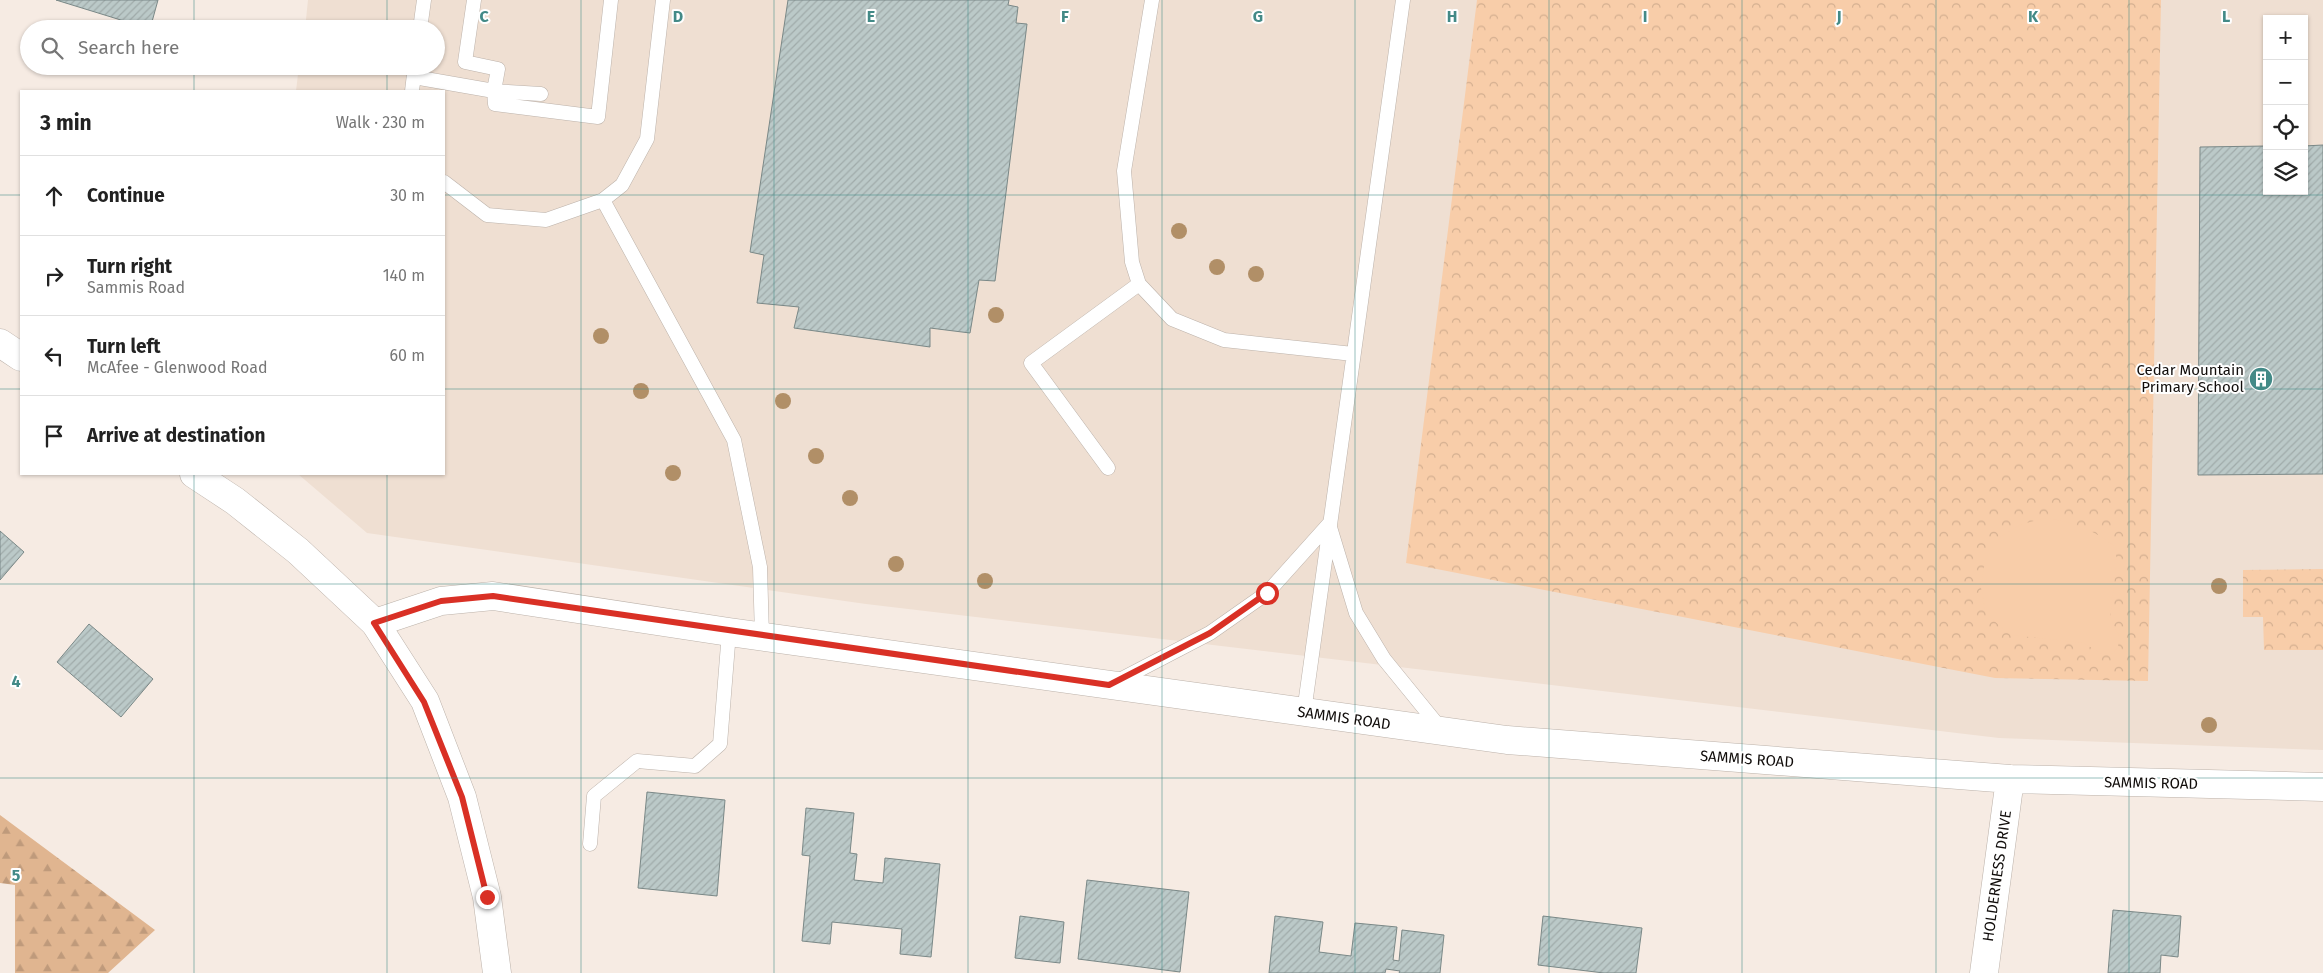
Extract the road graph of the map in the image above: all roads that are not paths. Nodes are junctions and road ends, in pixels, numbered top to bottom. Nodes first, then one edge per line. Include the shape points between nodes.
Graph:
1 (424, 0) edge
2 (474, 0) edge
3 (611, 0) edge
4 (663, 0) edge
5 (1152, 0) edge
6 (1404, 0) edge
7 (421, 20) edge
8 (414, 78) edge
9 (494, 90) junction
10 (541, 94) dead end
11 (445, 183) edge
12 (603, 200) junction
13 (1139, 284) junction
14 (0, 343) edge
15 (1353, 354) junction
16 (20, 356) edge
17 (1108, 468) dead end
18 (196, 475) edge
19 (1330, 524) junction
20 (374, 623) junction
21 (729, 632) junction
22 (762, 636) junction
23 (1109, 685) junction
24 (1304, 712) junction
25 (1443, 732) junction
26 (2010, 780) junction
27 (2323, 787) edge
28 (590, 844) dead end
29 (496, 973) edge
30 (1984, 973) edge

1 - 7 lane
2 - 9 lane via 465,62 498,69
3 - 9 lane via 598,117 495,104
4 - 12 lane via 646,139 622,185
5 - 13 lane via 1124,171 1132,262
6 - 15 lane
8 - 9 lane
9 - 10 lane
11 - 12 lane via 487,215 546,220
12 - 22 lane via 734,440 760,567
13 - 15 lane via 1172,320 1224,340
13 - 17 lane via 1031,363
14 - 16 street
15 - 19 lane
18 - 20 street via 235,501 298,551
19 - 23 lane via 1267,593 1210,633
19 - 24 lane
19 - 25 lane via 1356,613 1384,659
20 - 21 street, SAMMIS ROAD via 441,601 493,596
20 - 29 street via 424,702 462,797 487,897
21 - 22 street, SAMMIS ROAD
21 - 28 lane via 720,744 695,766 637,761 594,796
22 - 23 street, SAMMIS ROAD
23 - 24 street, SAMMIS ROAD
24 - 25 street, SAMMIS ROAD
25 - 26 street, SAMMIS ROAD via 1517,741
26 - 27 street, SAMMIS ROAD
26 - 30 street, HOLDERNESS DRIVE

